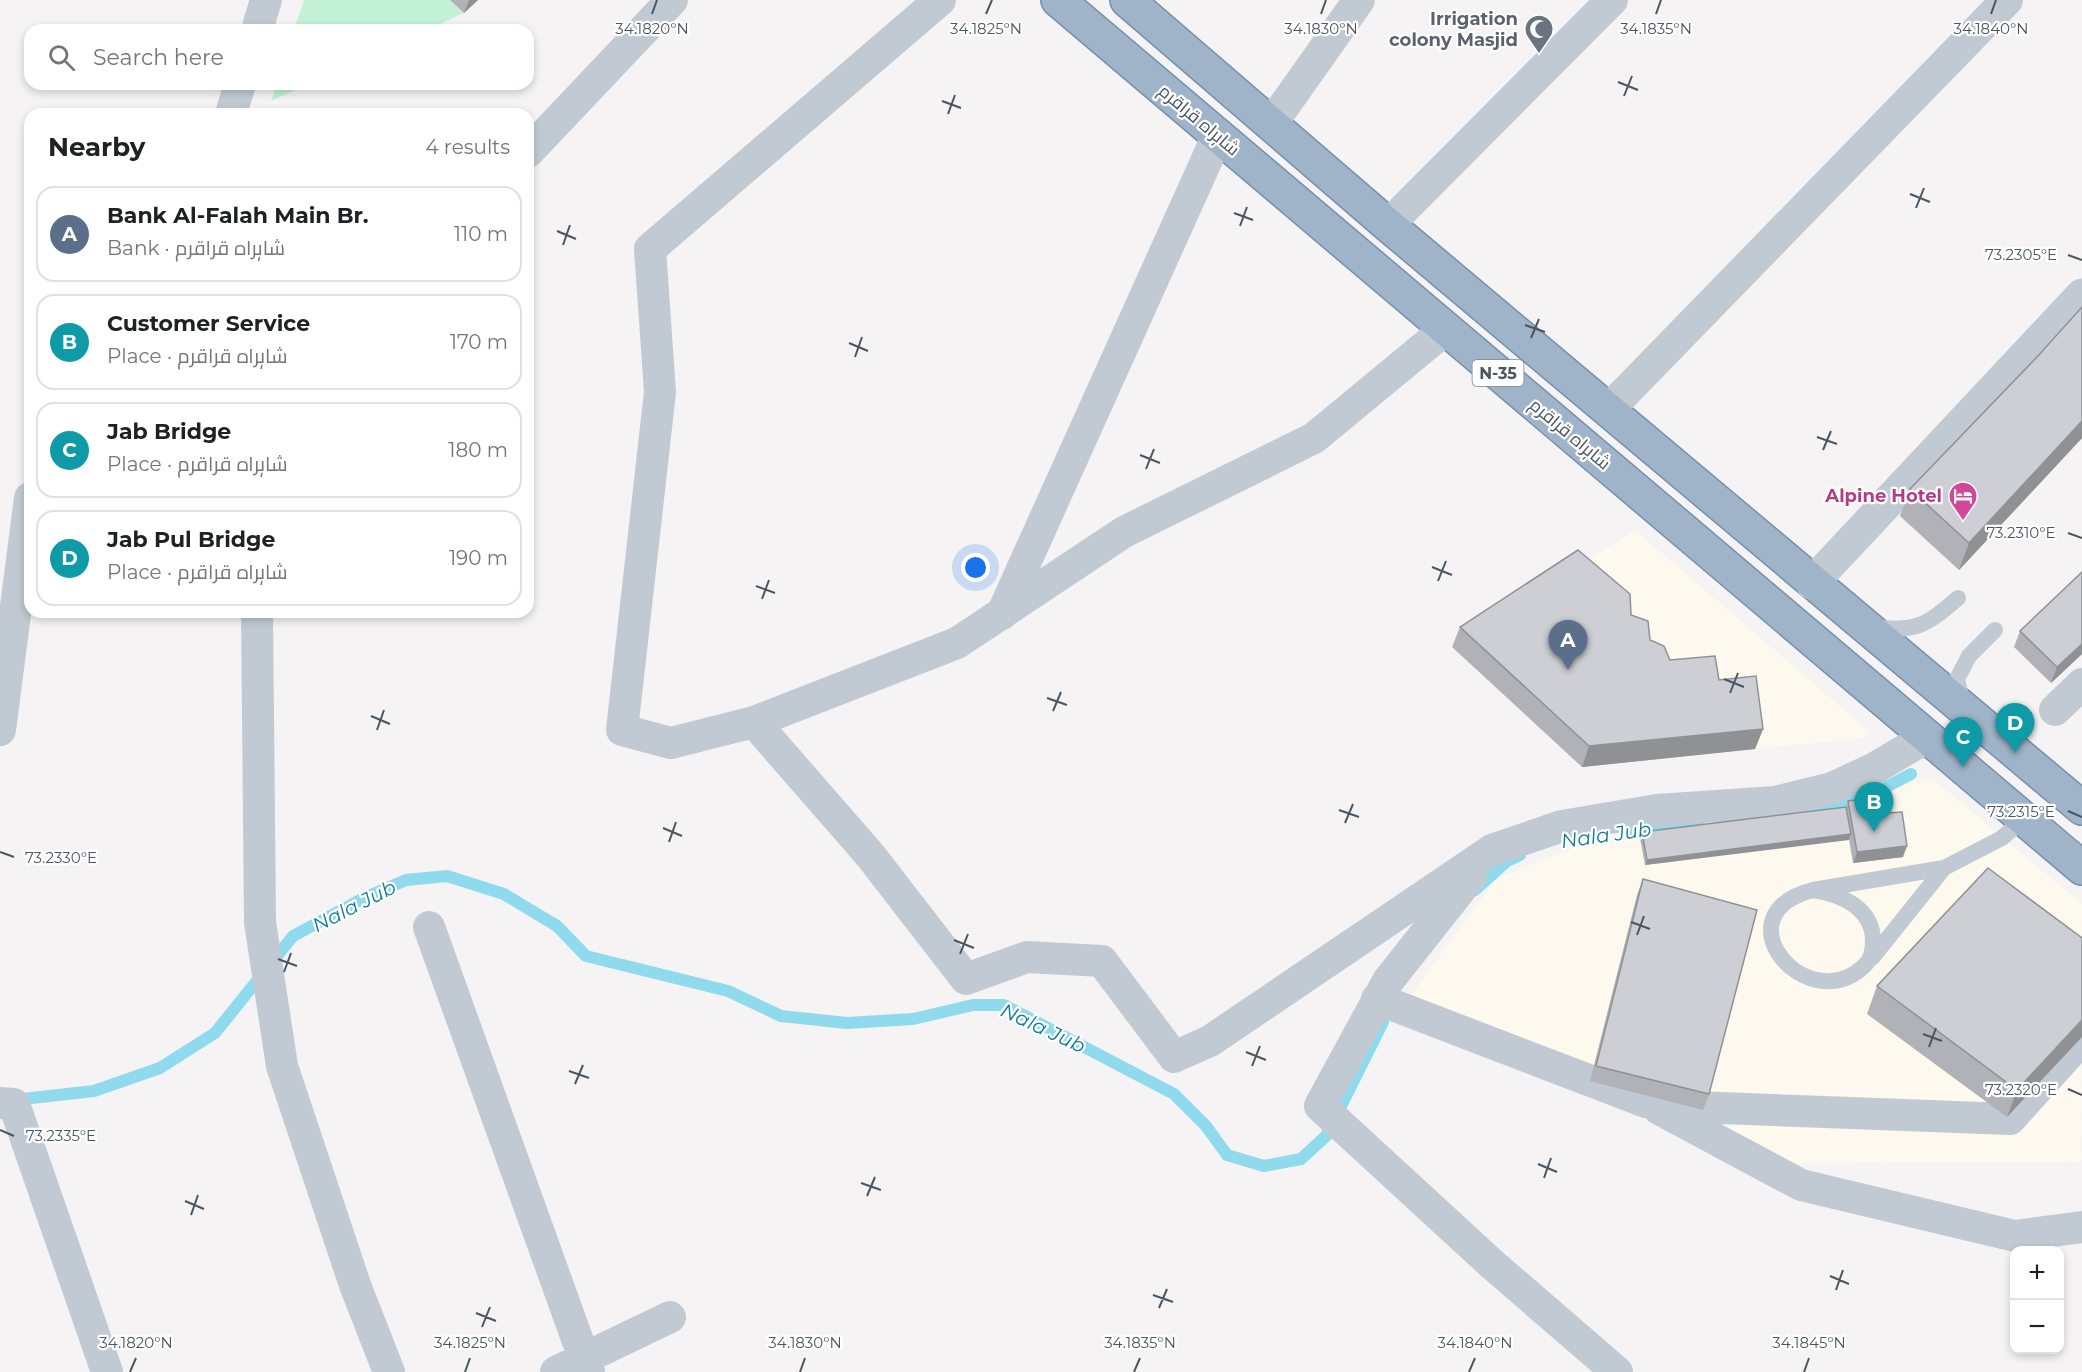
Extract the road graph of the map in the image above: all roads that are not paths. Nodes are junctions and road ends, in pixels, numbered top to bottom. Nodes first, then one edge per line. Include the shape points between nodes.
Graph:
1 (266, 0) edge
2 (672, 0) edge
3 (940, 0) edge
4 (1058, 0) edge
5 (1127, 0) edge
6 (1359, 0) edge
7 (1612, 0) edge
8 (2007, 0) edge
9 (259, 24) edge
10 (238, 90) edge
11 (233, 108) edge
12 (1272, 123) junction
13 (1218, 135) junction
14 (534, 146) edge
15 (1389, 225) junction
16 (2078, 304) edge
17 (1446, 330) junction
18 (1609, 409) junction
19 (24, 544) edge
20 (1812, 583) junction
21 (1958, 598) dead end
22 (1002, 614) junction
23 (257, 618) edge
24 (1865, 626) junction
25 (1995, 630) dead end
26 (2082, 684) edge
27 (2055, 710) dead end
28 (1974, 717) junction
29 (754, 722) junction
30 (0, 730) edge
31 (1933, 741) junction
32 (2082, 808) edge
33 (2023, 819) junction
34 (1492, 850) junction
35 (1944, 868) junction
36 (2082, 868) edge
37 (1813, 890) junction
38 (429, 927) dead end
39 (1867, 964) junction
40 (1377, 999) junction
41 (2082, 1039) edge
42 (1646, 1102) junction
43 (0, 1103) edge
44 (2082, 1227) edge
45 (670, 1317) dead end
46 (587, 1365) edge
47 (107, 1372) edge
48 (389, 1372) edge
49 (556, 1372) edge
50 (1617, 1372) edge

1 - 9 street
2 - 14 street
3 - 29 street via 650,249 660,392 622,730 671,743
4 - 13 highway, شاہراہ قراقرم / N-35
5 - 12 highway, N-35
6 - 12 street
7 - 15 street
8 - 18 street
10 - 11 street
12 - 15 highway, N-35
13 - 17 highway, شاہراہ قراقرم / N-35
13 - 22 street
15 - 18 highway, N-35
16 - 20 street
17 - 22 street via 1314,438 1124,532
17 - 31 highway, شاہراہ قراقرم / N-35
18 - 20 highway, N-35
19 - 30 street
20 - 24 highway, N-35
21 - 24 lane via 1930,622 1897,630
22 - 29 street via 957,644
23 - 48 street via 260,922 282,1066 355,1285
24 - 28 highway, N-35
25 - 28 lane via 1968,656 1957,679
26 - 27 street
28 - 32 highway, N-35
29 - 34 street via 870,855 966,979 1027,957 1102,961 1174,1057 1210,1041
31 - 33 highway, شاہراہ قراقرم / N-35
31 - 34 street via 1832,788 1775,802 1657,810 1562,826
33 - 35 lane via 2002,838
33 - 36 highway, شاہراہ قراقرم / N-35
34 - 40 street
35 - 37 lane
35 - 39 lane
37 - 39 lane via 1833,893 1865,915 1873,932 1873,950
37 - 39 lane via 1793,895 1778,907 1770,924 1772,943 1782,961 1799,974 1818,981 1854,975
38 - 46 street
40 - 42 street
40 - 50 street via 1320,1106 1493,1265
41 - 42 street via 2010,1119
42 - 44 street via 1801,1185 2015,1236
43 - 47 street via 14,1104
45 - 46 street
46 - 49 street

